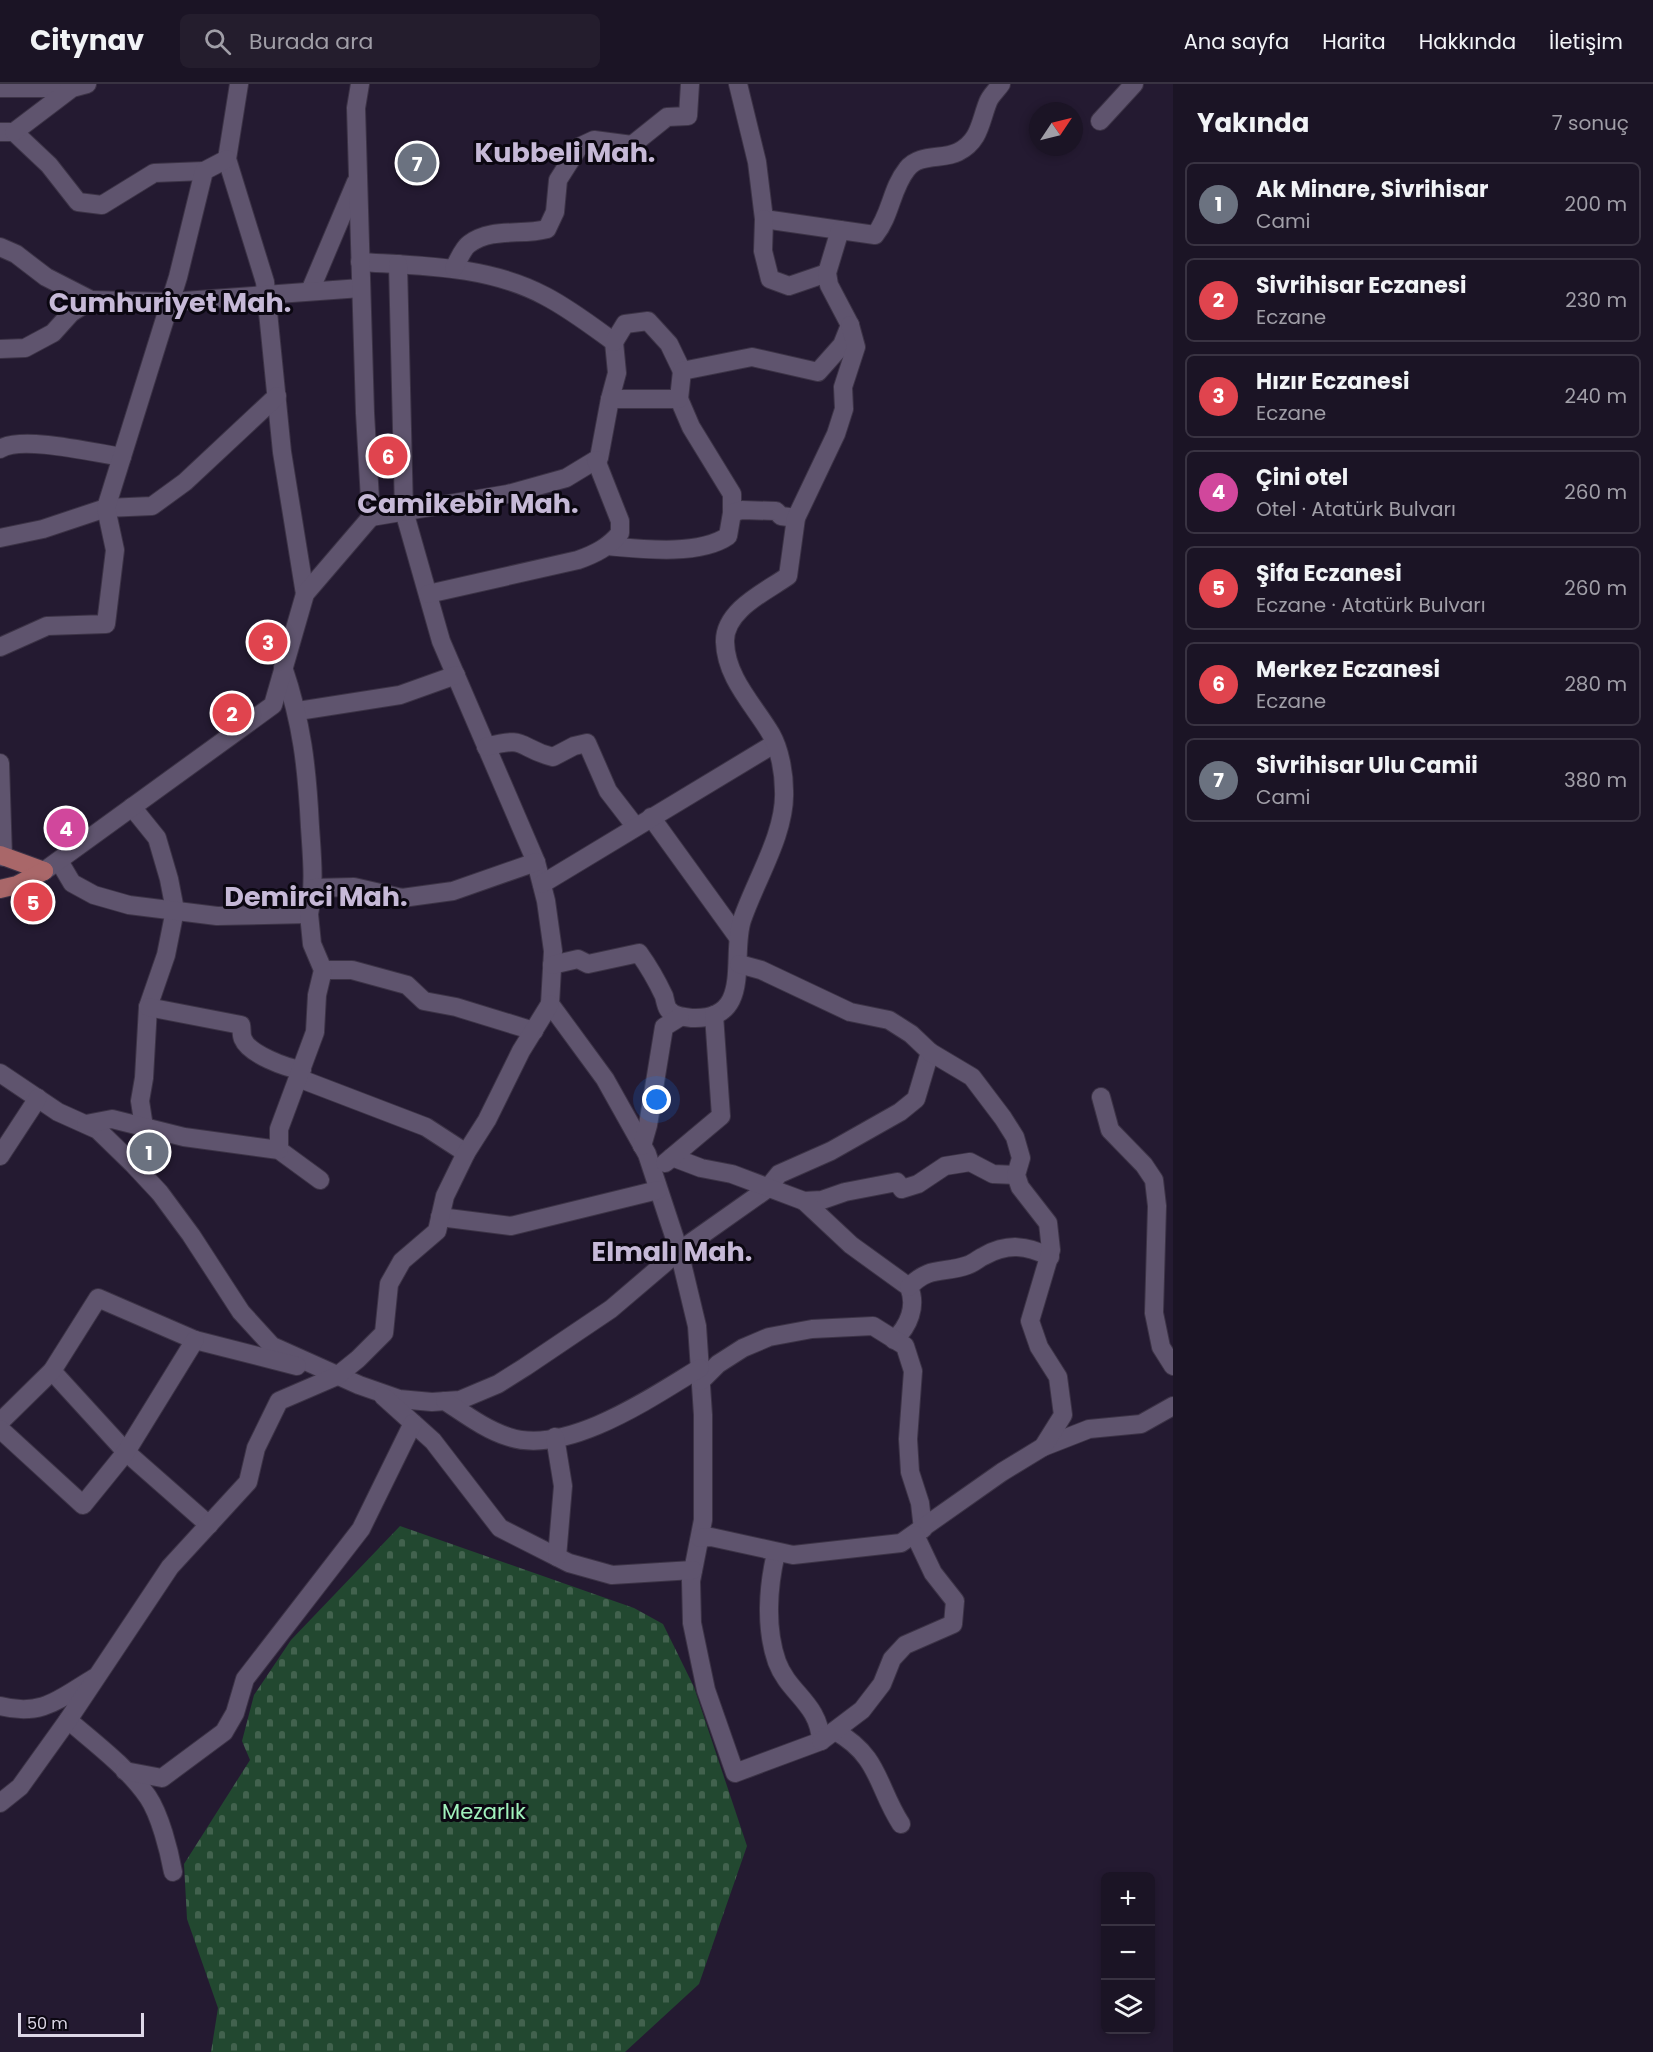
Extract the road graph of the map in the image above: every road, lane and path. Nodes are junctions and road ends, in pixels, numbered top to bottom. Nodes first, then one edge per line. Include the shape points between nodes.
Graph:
1 (239, 84) edge
2 (360, 84) edge
3 (690, 84) edge
4 (738, 84) edge
5 (1001, 84) edge
6 (1134, 84) edge
7 (80, 86) edge
8 (0, 88) edge
9 (1100, 121) dead end
10 (7, 132) edge
11 (227, 159) junction
12 (204, 171) junction
13 (358, 177) junction
14 (764, 219) junction
15 (840, 230) junction
16 (0, 247) edge
17 (360, 262) junction
18 (398, 264) junction
19 (454, 268) junction
20 (827, 273) junction
21 (361, 288) junction
22 (310, 291) junction
23 (267, 294) junction
24 (91, 300) junction
25 (170, 302) junction
26 (850, 325) junction
27 (614, 342) junction
28 (0, 349) edge
29 (682, 371) junction
30 (277, 396) junction
31 (610, 399) junction
32 (679, 399) junction
33 (0, 449) edge
34 (122, 457) junction
35 (596, 460) junction
36 (106, 508) junction
37 (404, 511) junction
38 (732, 513) junction
39 (371, 517) junction
40 (796, 518) junction
41 (0, 538) edge
42 (607, 546) junction
43 (305, 594) junction
44 (428, 594) junction
45 (0, 647) edge
46 (283, 667) junction
47 (456, 675) junction
48 (298, 711) junction
49 (774, 744) junction
50 (486, 747) junction
51 (0, 763) edge
52 (132, 807) junction
53 (643, 821) junction
54 (2, 856) edge
55 (536, 862) junction
56 (52, 866) junction
57 (542, 884) junction
58 (314, 888) junction
59 (0, 889) edge
60 (175, 909) junction
61 (309, 914) junction
62 (737, 936) junction
63 (552, 964) junction
64 (739, 964) junction
65 (323, 970) junction
66 (550, 1004) junction
67 (148, 1007) junction
68 (714, 1015) junction
69 (680, 1017) junction
70 (534, 1031) junction
71 (930, 1052) junction
72 (0, 1073) edge
73 (300, 1074) junction
74 (1101, 1097) dead end
75 (38, 1098) junction
76 (86, 1124) junction
77 (144, 1127) junction
78 (642, 1146) junction
79 (279, 1150) junction
80 (466, 1154) junction
81 (0, 1156) edge
82 (672, 1157) junction
83 (1017, 1175) junction
84 (320, 1180) dead end
85 (656, 1182) junction
86 (767, 1189) junction
87 (804, 1201) junction
88 (440, 1217) junction
89 (679, 1251) junction
90 (1050, 1257) junction
91 (909, 1287) junction
92 (195, 1340) junction
93 (894, 1340) junction
94 (1173, 1366) edge
95 (52, 1371) junction
96 (700, 1374) junction
97 (337, 1376) junction
98 (377, 1391) junction
99 (445, 1401) junction
100 (1173, 1407) edge
101 (0, 1422) edge
102 (413, 1423) junction
103 (0, 1429) edge
104 (555, 1437) junction
105 (1043, 1447) junction
106 (126, 1452) junction
107 (209, 1525) junction
108 (919, 1532) junction
109 (699, 1538) junction
110 (776, 1553) junction
111 (557, 1557) junction
112 (693, 1570) junction
113 (99, 1675) junction
114 (0, 1706) edge
115 (68, 1720) junction
116 (828, 1736) junction
117 (125, 1772) junction
118 (0, 1803) edge
119 (902, 1824) dead end
120 (173, 1872) dead end

1 - 11 street
2 - 13 street via 356,108
3 - 19 street via 688,116 667,117 632,145 594,140 579,147 558,180 555,212 547,229 532,233 495,232 468,244
4 - 14 street via 757,162
5 - 15 street via 988,100 979,134 958,152 909,166 896,185 884,224 875,235
6 - 9 street
7 - 8 street
7 - 10 street
10 - 12 street via 49,165 78,202 102,205 154,173
11 - 12 street
11 - 23 street
12 - 25 street
13 - 17 street
13 - 22 street
14 - 15 street
14 - 20 street via 763,251 770,279 789,286
15 - 20 street
16 - 24 street
17 - 18 street
17 - 21 street
18 - 19 street
18 - 37 street
19 - 27 street via 509,281 544,295
20 - 26 street via 828,285
21 - 22 street
21 - 39 street
22 - 23 street
23 - 25 street
23 - 30 street
24 - 25 street
24 - 28 street via 52,333 25,348
25 - 34 street
26 - 29 street via 842,345 818,372 752,357
26 - 40 street via 856,347 843,387 844,409
27 - 29 street via 625,324 648,321 669,344
27 - 31 street via 617,373
29 - 32 street
30 - 36 street via 184,482 152,506
30 - 43 street
31 - 32 street
31 - 35 street
32 - 38 street via 691,427 732,494
33 - 34 street via 7,445 38,445
34 - 36 street
35 - 37 street via 566,478 508,494
35 - 42 street via 620,521 620,533
36 - 41 street
36 - 45 street via 115,550 106,624 47,626
37 - 39 street
37 - 44 street
38 - 40 street via 776,511 781,516
38 - 42 street via 728,536 717,543 662,550
39 - 43 street
40 - 49 street via 788,576 754,595 732,622 725,640 730,665
42 - 44 street via 578,560
43 - 46 street
44 - 47 street via 441,641
46 - 48 street
46 - 52 street via 273,705
47 - 48 street via 400,695
47 - 50 street
48 - 58 street via 307,768
49 - 53 street
49 - 62 street via 782,768 784,794 780,818 765,868
50 - 53 street via 520,741 536,753 553,757 587,743 608,791
50 - 55 street
51 - 54 street
52 - 56 street
52 - 60 street via 157,838
53 - 57 street
53 - 62 street
54 - 56 main road
55 - 57 street
55 - 58 street via 453,891 402,898 354,887
56 - 59 main road via 17,885
56 - 60 street via 94,895 141,907
57 - 63 street
58 - 61 street
60 - 61 street via 217,916
60 - 67 street via 166,954
61 - 65 street via 312,944
62 - 64 street
63 - 66 street
63 - 69 street via 578,959 588,964 639,953 650,967 669,1010
64 - 68 street via 735,994 722,1012
64 - 71 street via 761,970 850,1012 889,1020 912,1034
65 - 70 street via 352,970 407,985 424,1001
65 - 73 street via 315,1032
66 - 70 street
66 - 78 street via 605,1079
67 - 73 street via 241,1024 242,1039 252,1050
67 - 77 street via 140,1101
68 - 69 street
68 - 82 street via 721,1116
69 - 78 street via 664,1027
70 - 80 street
71 - 83 street via 972,1077 1003,1118 1015,1137 1021,1158
71 - 86 street via 916,1099 885,1122 780,1174
72 - 75 street
73 - 79 street via 279,1129
73 - 80 street via 426,1127
74 - 94 street via 1110,1130 1154,1180 1154,1313 1161,1347
75 - 76 street
75 - 81 street
76 - 77 street via 112,1119
76 - 97 street via 98,1130 160,1193 241,1312 272,1346
77 - 79 street via 184,1137
78 - 85 street
79 - 84 street
80 - 88 street via 445,1196
82 - 85 street
82 - 86 street via 732,1174
83 - 87 street via 993,1174 970,1162 945,1166 918,1184 902,1189 897,1182
83 - 90 street via 1020,1187 1048,1222
85 - 88 street via 511,1226
85 - 89 street
86 - 87 street
86 - 89 street
87 - 91 street via 851,1245
88 - 97 street via 437,1232 402,1261 389,1284 384,1333
89 - 96 street via 697,1326
89 - 99 street via 611,1309 525,1367 498,1384 459,1400
90 - 91 street via 1022,1245 999,1249 968,1265 930,1271
90 - 105 street via 1030,1322 1039,1347 1058,1377 1063,1415
91 - 93 street via 914,1298 909,1317
92 - 95 street via 98,1298
92 - 97 street
92 - 106 street
93 - 96 street via 873,1326 852,1325 769,1337 743,1347
93 - 108 street via 904,1346 912,1371 910,1461
95 - 101 street
95 - 106 street
96 - 104 street via 610,1421
96 - 109 street via 703,1520
97 - 98 street
97 - 107 street via 279,1401 256,1448 248,1482
98 - 99 street via 399,1399
98 - 102 street
99 - 104 street via 511,1438 540,1441
100 - 105 street via 1141,1424 1089,1429
102 - 111 street via 433,1441 500,1528
102 - 117 street via 361,1529 245,1679 235,1713 224,1732 162,1778
103 - 106 street via 82,1505
104 - 111 street via 563,1486
105 - 108 street
106 - 107 street
107 - 113 street via 171,1568
108 - 110 street via 901,1543 862,1549
108 - 116 street via 933,1574 954,1601 953,1624 905,1645 892,1659 882,1684 862,1710
109 - 110 street via 740,1542
109 - 112 street
110 - 116 street via 768,1586 777,1663
111 - 112 street via 612,1575
112 - 116 street via 692,1623 706,1690 735,1773
113 - 114 street via 42,1709
113 - 115 street
115 - 117 street
115 - 118 street via 20,1787
116 - 119 street via 852,1740 884,1785
117 - 120 street via 149,1798

